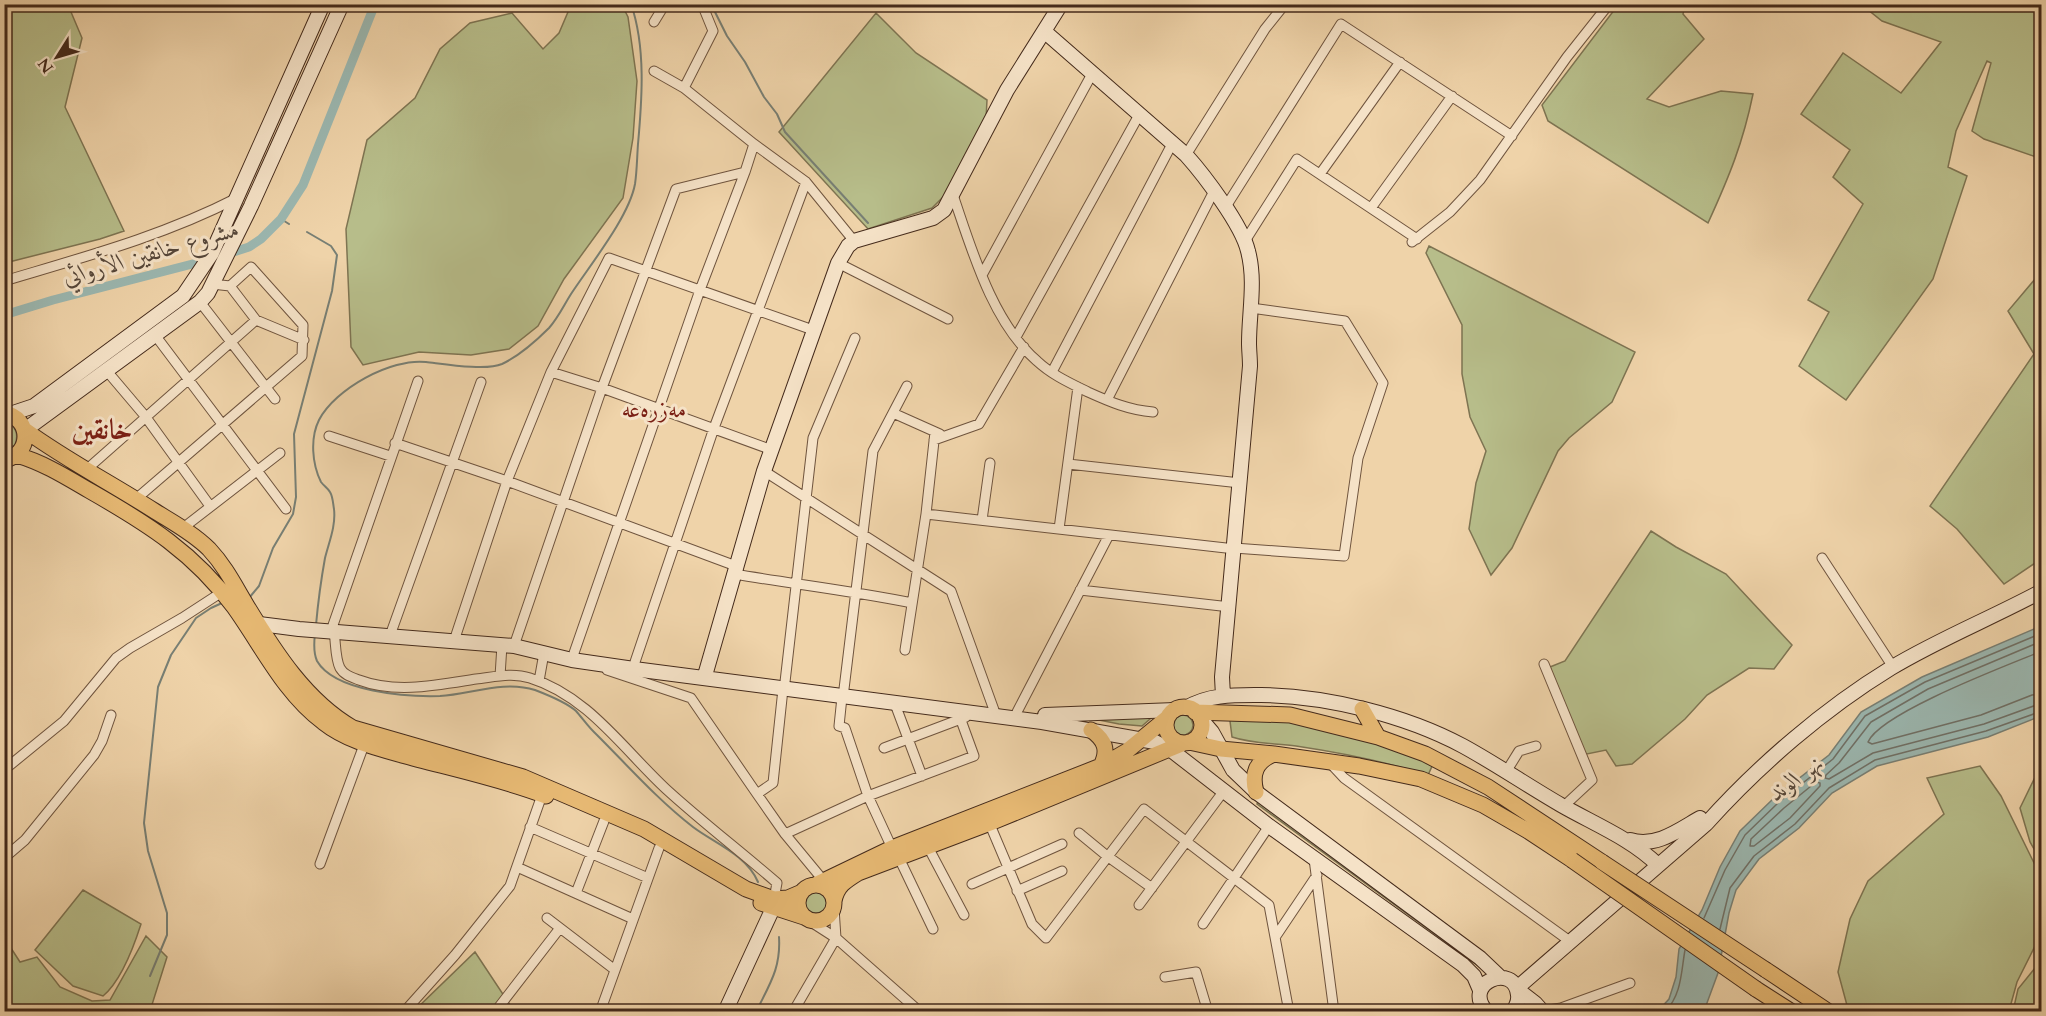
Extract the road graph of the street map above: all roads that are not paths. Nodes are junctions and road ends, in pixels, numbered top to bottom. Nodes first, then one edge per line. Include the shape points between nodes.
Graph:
1 (323, 4) edge
2 (342, 4) edge
3 (665, 4) edge
4 (702, 4) edge
5 (1061, 4) edge
6 (1285, 4) edge
7 (1606, 6) edge
8 (654, 22) dead end
9 (1044, 31) junction
10 (1400, 62) junction
11 (654, 70) dead end
12 (1092, 74) junction
13 (684, 88) junction
14 (1452, 96) junction
15 (1139, 115) junction
16 (1512, 136) junction
17 (754, 144) junction
18 (1172, 144) junction
19 (1186, 155) junction
20 (746, 172) junction
21 (1320, 174) junction
22 (806, 182) junction
23 (1214, 191) junction
24 (952, 195) junction
25 (237, 198) junction
26 (1225, 208) junction
27 (1371, 208) junction
28 (854, 241) junction
29 (1245, 241) junction
30 (218, 256) junction
31 (838, 263) junction
32 (645, 271) junction
33 (982, 275) junction
34 (4, 281) edge
35 (212, 284) junction
36 (230, 286) junction
37 (700, 290) junction
38 (188, 291) junction
39 (200, 302) junction
40 (1251, 308) junction
41 (757, 311) junction
42 (948, 319) dead end
43 (256, 320) junction
44 (813, 330) junction
45 (155, 334) junction
46 (1016, 337) junction
47 (855, 338) dead end
48 (304, 340) junction
49 (230, 342) junction
50 (1024, 347) junction
51 (106, 370) junction
52 (551, 372) junction
53 (1052, 372) junction
54 (188, 378) junction
55 (418, 381) dead end
56 (481, 382) dead end
57 (907, 386) dead end
58 (267, 387) junction
59 (1078, 387) junction
60 (602, 388) junction
61 (275, 399) dead end
62 (1107, 400) junction
63 (658, 408) junction
64 (1153, 412) dead end
65 (7, 413) edge
66 (893, 413) junction
67 (145, 416) junction
68 (222, 424) junction
69 (714, 428) junction
70 (26, 430) junction
71 (329, 436) dead end
72 (938, 436) junction
73 (395, 443) junction
74 (772, 450) junction
75 (280, 453) dead end
76 (390, 456) junction
77 (8, 459) edge
78 (179, 461) junction
79 (451, 463) junction
80 (990, 463) dead end
81 (1068, 464) junction
82 (86, 470) junction
83 (257, 470) junction
84 (764, 471) junction
85 (507, 481) junction
86 (1236, 483) junction
87 (132, 496) junction
88 (806, 498) junction
89 (563, 503) junction
90 (210, 507) junction
91 (121, 508) junction
92 (286, 509) dead end
93 (926, 514) junction
94 (982, 520) junction
95 (619, 523) junction
96 (183, 528) junction
97 (1059, 529) junction
98 (863, 535) junction
99 (1109, 535) junction
100 (197, 538) junction
101 (676, 543) junction
102 (1230, 548) junction
103 (186, 553) junction
104 (1822, 558) dead end
105 (917, 569) junction
106 (735, 570) junction
107 (796, 584) junction
108 (1080, 590) junction
109 (855, 591) junction
110 (2042, 591) edge
111 (912, 603) junction
112 (240, 607) junction
113 (1225, 607) junction
114 (331, 628) junction
115 (392, 630) junction
116 (456, 635) junction
117 (516, 640) junction
118 (502, 645) junction
119 (905, 650) dead end
120 (544, 653) junction
121 (576, 657) junction
122 (635, 662) junction
123 (1544, 664) dead end
124 (1893, 667) junction
125 (700, 675) junction
126 (500, 676) junction
127 (539, 681) junction
128 (784, 686) junction
129 (843, 693) junction
130 (1217, 697) junction
131 (691, 698) junction
132 (895, 704) junction
133 (1362, 709) junction
134 (994, 710) junction
135 (1017, 712) junction
136 (1185, 713) junction
137 (111, 715) dead end
138 (965, 715) junction
139 (1091, 730) junction
140 (1378, 736) junction
141 (907, 738) junction
142 (1143, 739) junction
143 (364, 745) junction
144 (1181, 745) junction
145 (1536, 746) dead end
146 (884, 748) dead end
147 (1221, 749) junction
148 (1274, 754) junction
149 (1330, 763) junction
150 (1101, 766) junction
151 (4, 770) edge
152 (1506, 772) junction
153 (922, 776) junction
154 (1223, 792) junction
155 (1256, 792) junction
156 (756, 794) junction
157 (542, 795) junction
158 (868, 796) junction
159 (1728, 800) junction
160 (1564, 806) junction
161 (987, 818) junction
162 (1700, 818) junction
163 (604, 821) junction
164 (1269, 826) junction
165 (531, 827) junction
166 (1079, 833) dead end
167 (785, 834) junction
168 (1623, 837) junction
169 (1185, 842) junction
170 (1062, 844) dead end
171 (928, 847) junction
172 (659, 848) junction
173 (895, 853) junction
174 (591, 854) junction
175 (1107, 856) junction
176 (4, 858) edge
177 (1654, 862) junction
178 (320, 864) dead end
179 (517, 867) junction
180 (1008, 867) junction
181 (1318, 867) junction
182 (1062, 871) dead end
183 (648, 878) junction
184 (1234, 879) junction
185 (972, 884) dead end
186 (1152, 888) junction
187 (1017, 891) junction
188 (576, 893) junction
189 (823, 893) junction
190 (773, 904) junction
191 (1139, 905) dead end
192 (964, 915) dead end
193 (1272, 916) junction
194 (546, 918) dead end
195 (806, 918) junction
196 (633, 919) junction
197 (1203, 924) dead end
198 (1284, 925) junction
199 (560, 928) junction
200 (933, 929) dead end
201 (1276, 936) junction
202 (836, 938) junction
203 (1568, 940) junction
204 (615, 970) junction
205 (1165, 976) dead end
206 (1630, 983) dead end
207 (1512, 984) junction
208 (1480, 993) junction
209 (404, 1011) edge
210 (495, 1011) edge
211 (600, 1011) edge
212 (725, 1011) edge
213 (793, 1011) edge
214 (920, 1011) edge
215 (1208, 1011) edge
216 (1289, 1011) edge
217 (1334, 1011) edge
218 (1477, 1011) edge
219 (1487, 1011) edge
220 (1512, 1011) edge
221 (1543, 1011) edge
222 (1792, 1011) edge
223 (1829, 1011) edge

1 - 25 main road
2 - 30 main road
3 - 8 street
4 - 13 street via 713,31
5 - 9 main road
6 - 19 street via 1265,29
7 - 16 street
9 - 12 main road
9 - 24 main road via 1007,90
10 - 14 street
10 - 21 street
10 - 26 street via 1341,24
11 - 13 street
12 - 15 main road
12 - 33 street
13 - 17 street
14 - 16 street
14 - 27 street
15 - 18 main road
15 - 46 street
16 - 27 street via 1466,196 1414,240
17 - 20 street
17 - 22 street
18 - 19 main road
18 - 53 street
19 - 23 main road
20 - 32 street via 676,189
20 - 37 street
21 - 27 street
21 - 29 street via 1297,159
22 - 28 street
22 - 41 street
23 - 26 main road
23 - 62 street
24 - 28 main road via 937,217
24 - 33 street
25 - 30 main road
25 - 34 street via 153,236
26 - 29 main road
28 - 31 main road
29 - 40 main road
30 - 35 main road
30 - 38 main road
31 - 42 street
31 - 44 main road
32 - 37 street
32 - 52 street via 609,258
32 - 60 street
33 - 46 street
35 - 36 street
35 - 39 main road
36 - 43 street
36 - 48 street via 251,267 303,325
37 - 41 street
37 - 63 street
38 - 39 main road
38 - 65 main road via 34,406
39 - 45 main road
39 - 49 street
40 - 86 main road via 1249,344 1243,364
40 - 102 street via 1345,321 1383,383 1358,458 1344,556
41 - 44 street
41 - 69 street
43 - 48 street
43 - 49 street
44 - 74 main road
45 - 51 main road
45 - 54 street
46 - 50 street
47 - 88 street via 813,438
48 - 58 street via 302,356
49 - 54 street
49 - 58 street
50 - 53 street
50 - 72 street via 979,424
51 - 67 street
51 - 70 main road
52 - 60 street
52 - 85 street
53 - 59 street
54 - 67 street
54 - 68 street
55 - 73 street
56 - 79 street
57 - 66 street
58 - 61 street
58 - 68 street
59 - 62 street
59 - 81 street
60 - 63 street
60 - 89 street
62 - 64 street
63 - 69 street
63 - 95 street
65 - 70 main road via 17,417
66 - 72 street
66 - 98 street via 873,451
67 - 78 street
67 - 82 street
68 - 78 street
68 - 83 street
69 - 74 street
69 - 101 street
70 - 77 main road via 25,444
70 - 82 main road
71 - 76 street
72 - 93 street
73 - 76 street
73 - 79 street
74 - 84 main road
75 - 83 street
76 - 114 street
77 - 91 main road via 41,463
78 - 87 street
78 - 90 street
79 - 85 street
79 - 115 street
80 - 94 street
81 - 86 street
81 - 97 street
82 - 87 main road
83 - 90 street
83 - 92 street
84 - 88 street
84 - 106 main road
85 - 89 street
85 - 116 street
86 - 102 main road
87 - 91 main road
87 - 96 main road
88 - 98 street
88 - 107 street
89 - 95 street
89 - 117 street
90 - 96 street
91 - 103 main road
93 - 94 street
93 - 105 street
94 - 97 street
95 - 101 street
95 - 121 street
96 - 100 main road
97 - 99 street
98 - 105 street
98 - 109 street
99 - 102 street
99 - 108 street
100 - 103 main road
100 - 112 main road via 216,557
101 - 106 street
101 - 122 street
102 - 113 main road
103 - 112 main road
104 - 124 street
105 - 111 street
105 - 134 street via 951,591
106 - 107 street
106 - 125 main road
107 - 109 street
107 - 128 street
108 - 113 street
108 - 135 street
109 - 111 street
109 - 129 street
110 - 124 main road
111 - 119 street
112 - 114 main road via 300,626
112 - 143 main road via 284,681 306,707 324,723
112 - 151 street via 116,658 64,721
112 - 190 main road via 312,697 353,728 523,777 644,829
113 - 130 main road via 1215,677
114 - 115 main road
114 - 118 main road
114 - 126 street via 343,672 371,684 418,686
115 - 116 main road
116 - 117 main road
117 - 121 main road
118 - 120 main road
118 - 126 street
120 - 121 main road
120 - 127 street
121 - 122 main road
121 - 125 main road
121 - 131 street
122 - 125 main road
123 - 160 street via 1592,780
124 - 159 main road via 1821,717
125 - 128 main road
125 - 131 street
126 - 127 street
127 - 190 street via 597,718 664,787 777,883
128 - 129 main road
128 - 156 street via 773,783
129 - 132 main road
129 - 134 main road
129 - 158 street via 839,726 845,728
130 - 133 main road via 1291,696
130 - 136 main road via 1197,701
131 - 156 street
132 - 138 main road
132 - 141 street
133 - 140 main road
133 - 152 main road via 1445,738
134 - 135 main road
135 - 136 main road via 1073,716
136 - 140 main road via 1290,715
136 - 142 main road
136 - 144 main road via 1166,724 1169,735
136 - 144 main road via 1202,724 1198,735
136 - 147 main road via 1212,732
137 - 176 street via 94,755 25,840
138 - 139 main road
138 - 141 street
138 - 153 street via 974,756
139 - 142 main road
139 - 150 main road via 1105,746
140 - 223 main road, bridge via 1425,754 1488,787
141 - 146 street
141 - 153 street
142 - 144 main road
142 - 150 main road
143 - 157 main road
143 - 178 street
144 - 147 main road
144 - 154 main road
144 - 161 main road
145 - 152 street via 1519,752
147 - 148 main road
147 - 155 main road via 1233,770
148 - 149 main road
148 - 155 main road via 1258,764 1253,783
149 - 203 street via 1344,778
149 - 222 main road, bridge via 1421,779 1483,805 1572,860
150 - 161 main road
152 - 160 main road
153 - 158 street
154 - 164 main road
154 - 169 street
155 - 207 main road
156 - 167 street
157 - 163 main road
157 - 165 street
158 - 167 street
158 - 173 street
159 - 162 main road
159 - 177 main road via 1706,824
160 - 168 main road
161 - 171 main road
161 - 173 main road
161 - 180 street
162 - 168 main road via 1651,842 1639,843
162 - 177 main road
163 - 172 main road
163 - 174 street
164 - 181 main road
164 - 184 street
165 - 174 street
165 - 179 street
166 - 175 street
167 - 189 street
168 - 177 main road
169 - 175 street via 1144,809
169 - 184 street
169 - 186 street
170 - 180 street
171 - 173 main road
171 - 192 street
172 - 183 street
172 - 190 main road via 739,894
173 - 189 main road
173 - 189 main road via 843,882 836,893
173 - 200 street
174 - 183 street
174 - 188 street
175 - 186 street
175 - 187 street via 1046,938 1032,924
177 - 203 main road
179 - 188 street
179 - 209 street via 510,886
180 - 185 street
180 - 187 street
181 - 198 street
181 - 208 main road via 1463,965 1474,976
181 - 217 street
182 - 187 street
183 - 196 street
184 - 193 street via 1269,905
184 - 197 street
186 - 191 street
188 - 196 street
189 - 190 main road
189 - 195 main road via 798,902
189 - 195 main road via 832,913 819,921
189 - 202 street
190 - 195 main road
190 - 212 main road
193 - 198 street
193 - 201 street
194 - 199 street
195 - 202 street
196 - 204 street
198 - 201 street
199 - 204 street
199 - 210 street
201 - 216 street
202 - 213 street
202 - 214 street
203 - 207 main road
204 - 211 street
205 - 215 street via 1196,972
206 - 221 street
207 - 208 main road via 1488,980
207 - 220 main road via 1518,1003
207 - 221 main road
208 - 218 main road
208 - 219 main road

